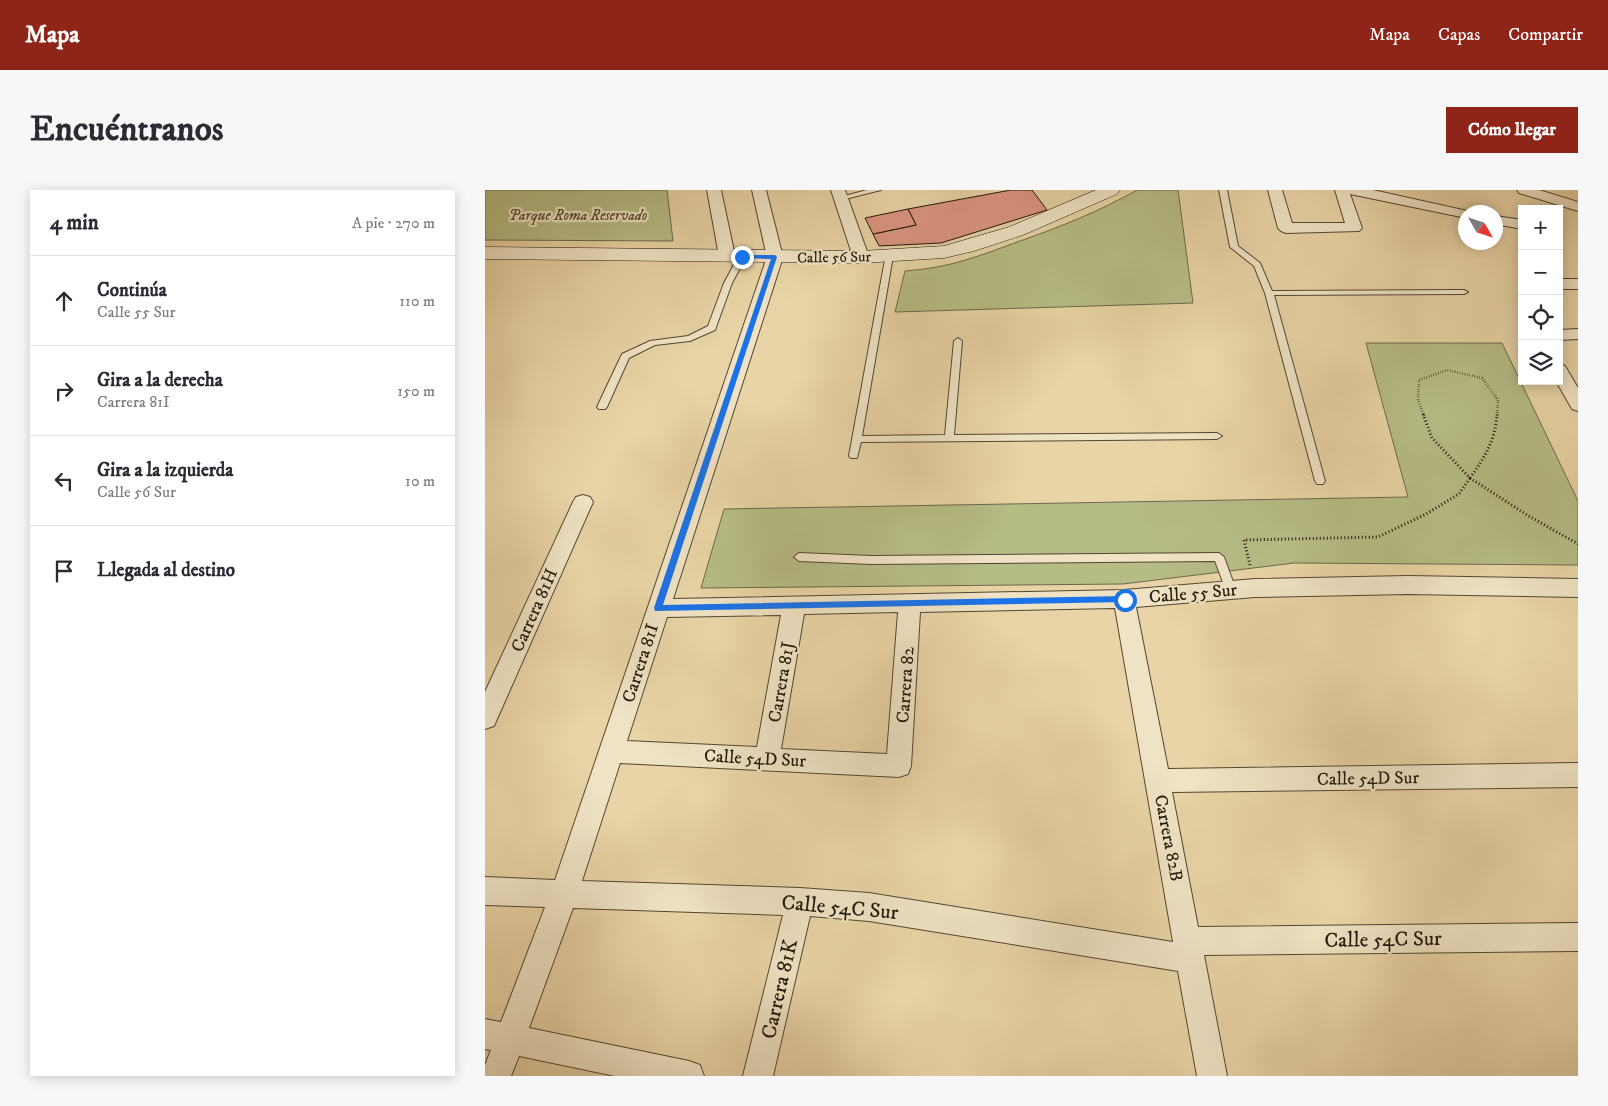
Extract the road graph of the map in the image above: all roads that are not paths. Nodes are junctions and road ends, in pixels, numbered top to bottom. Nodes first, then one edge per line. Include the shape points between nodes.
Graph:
1 (714, 190) edge
2 (759, 190) edge
3 (877, 190) edge
4 (1111, 190) edge
5 (1223, 190) edge
6 (1275, 190) edge
7 (1342, 190) edge
8 (1352, 190) edge
9 (1524, 190) edge
10 (840, 194) edge
11 (1561, 195) edge
12 (1578, 207) edge
13 (1458, 213) edge
14 (1503, 222) edge
15 (1518, 225) edge
16 (485, 253) edge
17 (734, 256) junction
18 (889, 256) junction
19 (775, 257) junction
20 (861, 257) junction
21 (1563, 284) edge
22 (1578, 284) edge
23 (1464, 292) dead end
24 (1269, 293) junction
25 (1563, 334) edge
26 (1578, 334) edge
27 (959, 341) dead end
28 (1563, 376) edge
29 (1575, 394) edge
30 (602, 406) dead end
31 (1217, 436) dead end
32 (949, 438) junction
33 (857, 439) junction
34 (854, 456) dead end
35 (1319, 481) dead end
36 (583, 502) dead end
37 (799, 557) dead end
38 (1578, 588) edge
39 (1231, 590) junction
40 (1125, 600) junction
41 (910, 604) junction
42 (794, 606) junction
43 (658, 608) junction
44 (485, 718) edge
45 (611, 750) junction
46 (767, 759) junction
47 (899, 766) joint
48 (1578, 775) edge
49 (1158, 781) junction
50 (485, 891) edge
51 (563, 894) junction
52 (799, 902) junction
53 (1578, 937) edge
54 (1190, 950) junction
55 (498, 1036) edge
56 (496, 1076) edge
57 (689, 1076) edge
58 (758, 1076) edge
59 (1213, 1076) edge

1 - 17 street
2 - 19 street
3 - 10 lane
4 - 18 street, Calle 56 Sur via 1016,231 967,247
5 - 24 lane via 1234,247 1257,265
6 - 7 street via 1286,228 1354,228
8 - 13 street
9 - 11 street
10 - 20 street
11 - 12 street
14 - 15 street
16 - 17 street, Calle 56 Sur
17 - 19 street, Calle 56 Sur
17 - 30 lane via 712,328 690,338 653,343 625,356
18 - 20 street, Calle 56 Sur
18 - 33 lane
19 - 20 street, Calle 56 Sur
19 - 43 street, Carrera 81I
21 - 22 street
23 - 24 lane
24 - 35 lane
25 - 26 street
27 - 32 lane
28 - 29 street
31 - 32 lane
32 - 33 lane
33 - 34 lane
36 - 44 street, Carrera 81H
37 - 39 lane via 871,560 1219,556
38 - 39 street, Calle 55 Sur via 1407,585
39 - 40 street, Calle 55 Sur
40 - 41 street, Calle 55 Sur
40 - 49 street, Carrera 82B
41 - 42 street, Calle 55 Sur
41 - 47 street, Carrera 82
42 - 43 street, Calle 55 Sur
42 - 46 street, Carrera 81J
43 - 45 street, Carrera 81I
45 - 46 street, Calle 54D Sur
45 - 51 street, Carrera 81I
46 - 47 street, Calle 54D Sur
48 - 49 street, Calle 54D Sur
49 - 54 street, Carrera 82B
50 - 51 street, Calle 54C Sur
51 - 52 street, Calle 54C Sur
51 - 55 street, Carrera 81I
52 - 54 street, Calle 54C Sur via 869,907
52 - 58 street, Carrera 81K
53 - 54 street, Calle 54C Sur
54 - 59 street, Carrera 82B
55 - 56 street, Carrera 81I
55 - 57 street

